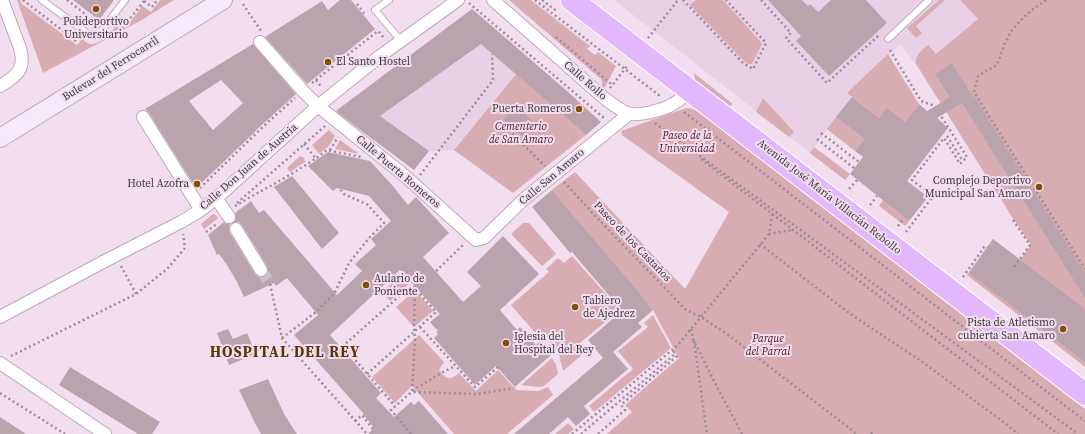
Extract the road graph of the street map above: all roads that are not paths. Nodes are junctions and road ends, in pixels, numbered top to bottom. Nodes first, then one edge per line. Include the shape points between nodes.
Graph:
1 (2, 0) edge
2 (42, 0) edge
3 (125, 0) edge
4 (223, 0) edge
5 (389, 0) edge
6 (493, 0) edge
7 (929, 0) edge
8 (464, 2) edge
9 (566, 7) edge
10 (398, 37) junction
11 (888, 38) dead end
12 (260, 42) road end
13 (0, 86) edge
14 (690, 91) junction
15 (318, 106) junction
16 (628, 114) junction
17 (143, 117) dead end
18 (0, 138) edge
19 (216, 198) junction
20 (201, 210) junction
21 (228, 216) road end
22 (236, 229) dead end
23 (474, 238) joint
24 (261, 270) tunnel mouth
25 (0, 317) edge
26 (4, 360) edge
27 (1085, 394) edge
28 (105, 434) edge

1 - 13 street via 20,48 22,65 18,73
2 - 3 lane via 88,34 97,34 102,30
4 - 18 main road, Bulevar del Ferrocarril
5 - 10 lane via 375,10
6 - 16 street, Calle Rollo via 604,97
7 - 11 lane
8 - 10 street, Calle Don Juan de Austria
9 - 14 highway, Avenida José María Villacián Rebollo
10 - 15 street, Calle Don Juan de Austria via 380,56
12 - 15 street, Calle Puerta Romeros
14 - 16 street via 673,104 661,103 639,114
14 - 27 highway, Avenida José María Villacián Rebollo
15 - 19 street, Calle Don Juan de Austria
15 - 23 street, Calle Puerta Romeros via 387,161
16 - 23 street, Calle San Amaro via 523,200 484,238
17 - 20 street
19 - 20 street, Calle Don Juan de Austria
19 - 21 street
20 - 25 street, Calle Don Juan de Austria
22 - 24 street
26 - 28 street

